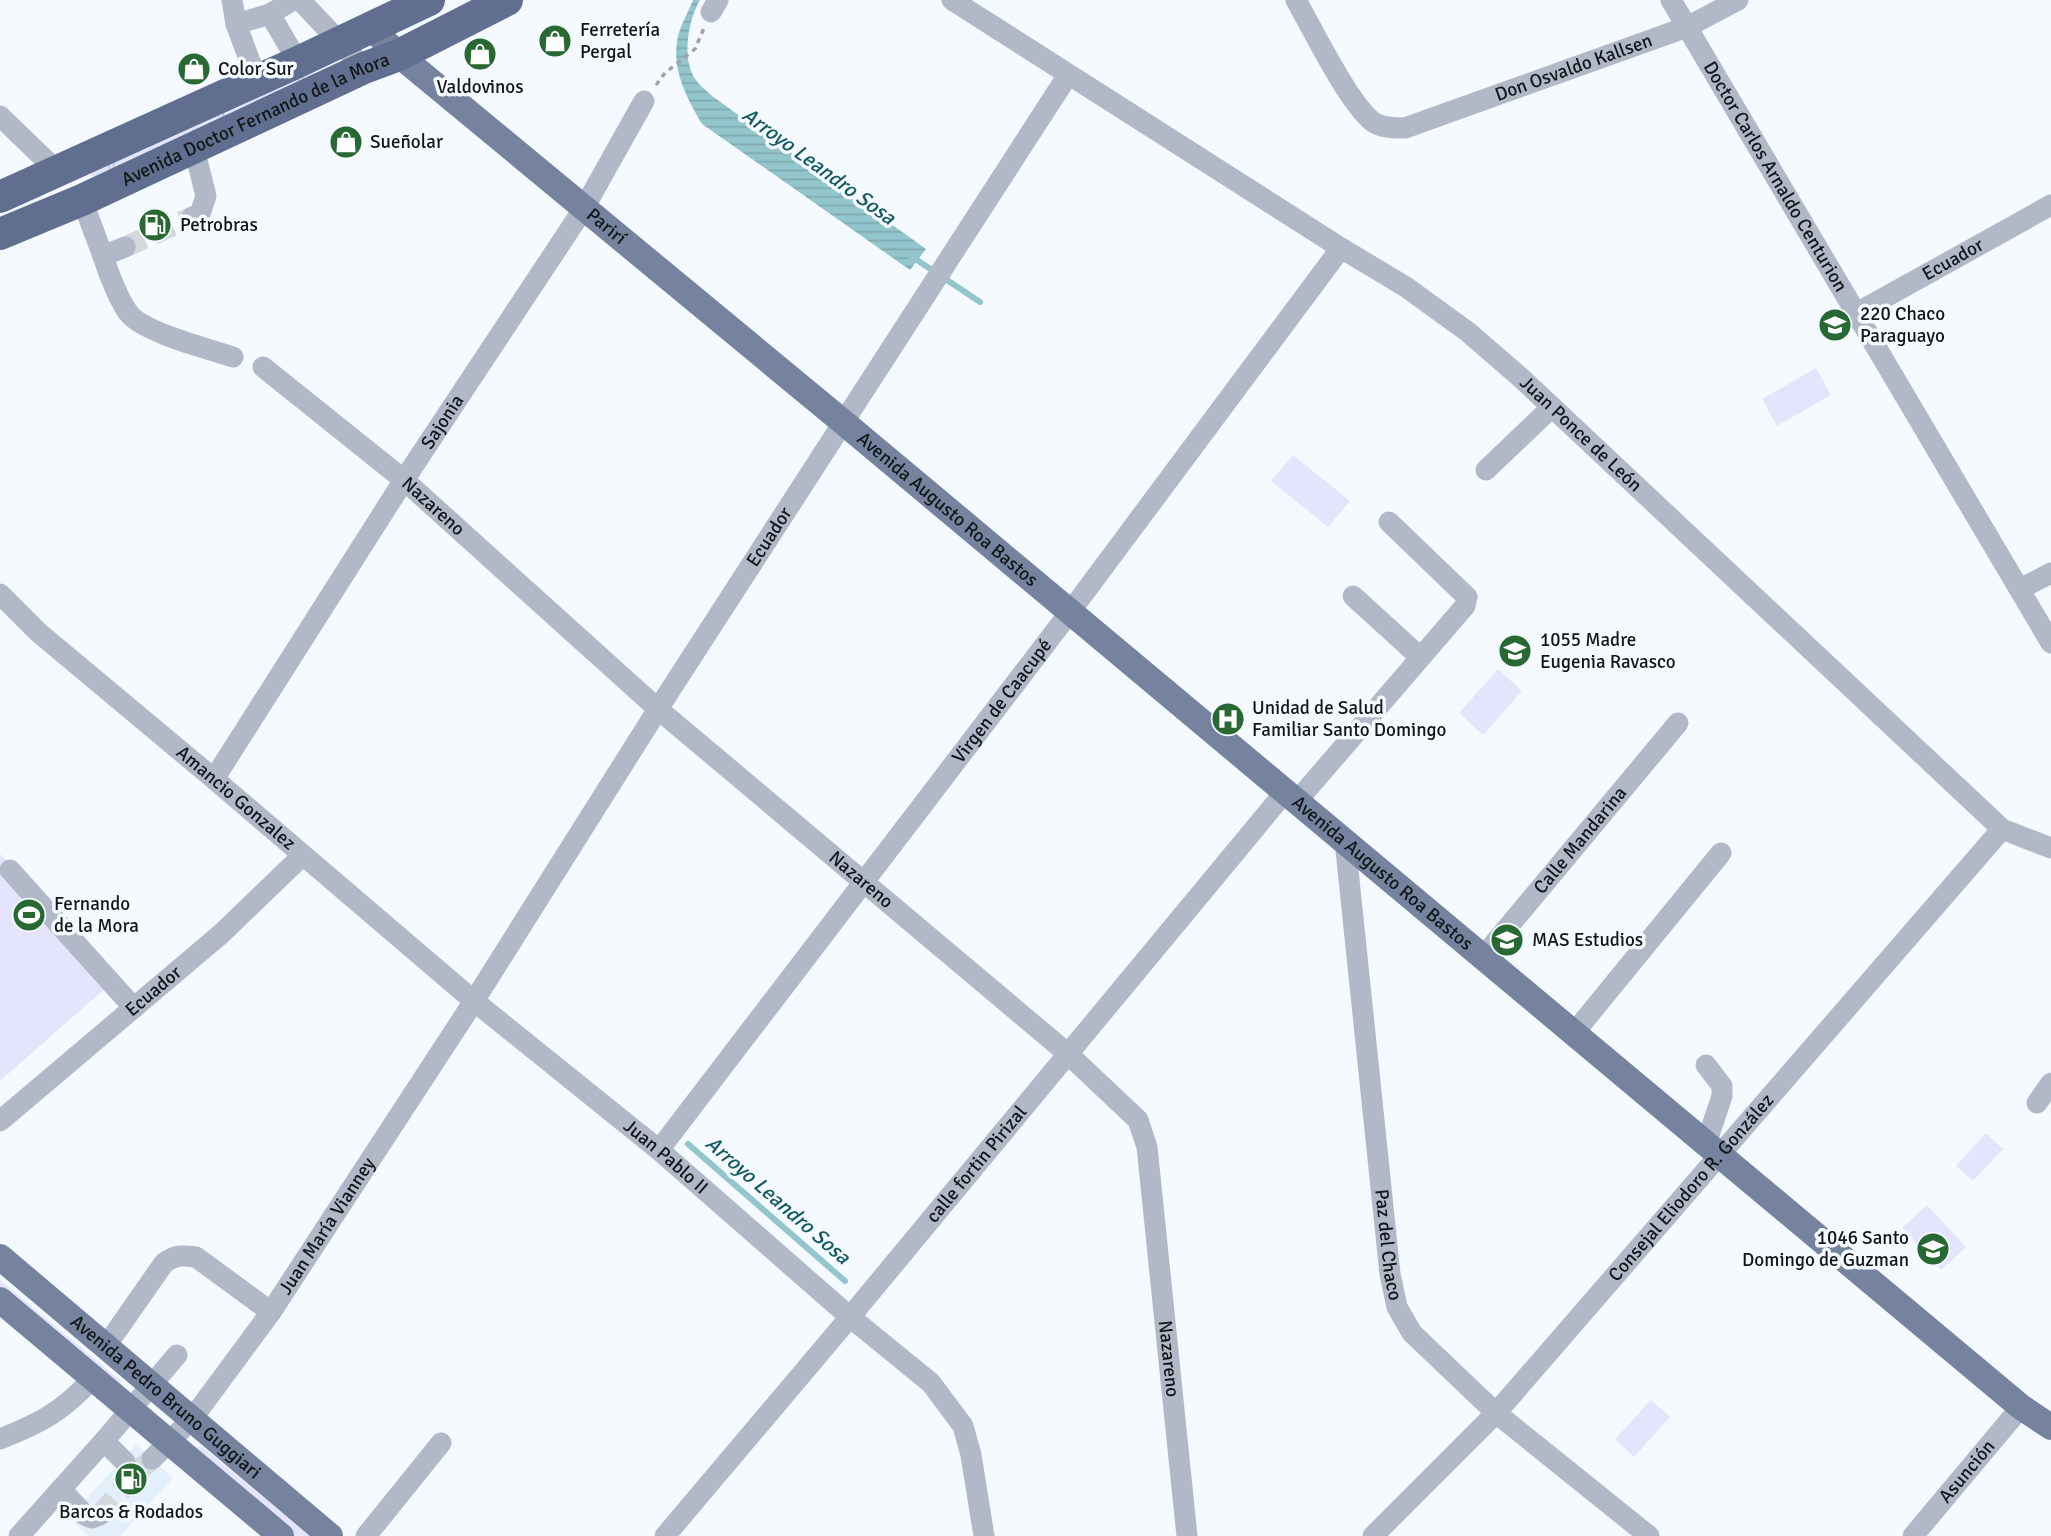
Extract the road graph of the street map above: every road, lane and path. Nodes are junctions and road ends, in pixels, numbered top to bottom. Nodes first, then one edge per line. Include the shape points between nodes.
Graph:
1 (232, 0) edge
2 (293, 0) edge
3 (300, 0) edge
4 (429, 0) edge
5 (507, 0) edge
6 (951, 0) edge
7 (1296, 0) edge
8 (1671, 0) edge
9 (1738, 0) edge
10 (270, 14) junction
11 (236, 24) junction
12 (371, 27) junction
13 (1687, 27) junction
14 (340, 43) junction
15 (695, 49) dead end
16 (399, 55) junction
17 (298, 62) junction
18 (365, 68) junction
19 (665, 73) dead end
20 (1068, 75) junction
21 (257, 80) junction
22 (644, 101) dead end
23 (0, 116) edge
24 (194, 148) junction
25 (57, 172) junction
26 (0, 197) edge
27 (82, 200) junction
28 (2051, 205) edge
29 (584, 208) junction
30 (192, 217) tunnel mouth
31 (0, 234) edge
32 (125, 247) tunnel mouth
33 (1341, 248) junction
34 (103, 256) junction
35 (1855, 314) junction
36 (233, 356) dead end
37 (263, 368) dead end
38 (1552, 407) junction
39 (844, 422) junction
40 (1486, 470) dead end
41 (404, 480) junction
42 (1389, 522) dead end
43 (2051, 573) edge
44 (2020, 589) junction
45 (0, 594) edge
46 (1353, 596) dead end
47 (1070, 612) junction
48 (2051, 643) edge
49 (1420, 657) junction
50 (658, 709) junction
51 (1678, 723) dead end
52 (214, 779) junction
53 (1291, 796) junction
54 (2001, 829) junction
55 (1345, 841) junction
56 (2051, 848) edge
57 (1721, 853) dead end
58 (302, 856) junction
59 (10, 870) dead end
60 (864, 881) junction
61 (1483, 957) junction
62 (474, 1001) junction
63 (134, 1008) junction
64 (1574, 1033) junction
65 (1067, 1053) junction
66 (1706, 1065) dead end
67 (2051, 1083) edge
68 (2037, 1102) dead end
69 (0, 1121) edge
70 (1713, 1149) junction
71 (659, 1150) junction
72 (0, 1257) edge
73 (0, 1300) edge
74 (271, 1311) junction
75 (850, 1317) junction
76 (106, 1346) junction
77 (177, 1355) dead end
78 (93, 1378) junction
79 (152, 1385) junction
80 (2021, 1407) junction
81 (131, 1410) junction
82 (1496, 1413) junction
83 (192, 1419) junction
84 (2051, 1427) edge
85 (0, 1439) edge
86 (104, 1441) junction
87 (441, 1443) dead end
88 (161, 1451) junction
89 (125, 1462) dead end
90 (61, 1489) junction
91 (100, 1515) dead end
92 (19, 1536) edge
93 (281, 1536) edge
94 (330, 1536) edge
95 (366, 1536) edge
96 (664, 1536) edge
97 (984, 1536) edge
98 (1187, 1536) edge
99 (1373, 1536) edge
100 (1649, 1536) edge
101 (1913, 1536) edge

1 - 11 street
2 - 10 street
3 - 14 street
4 - 12 highway, Avenida Doctor Fernando de la Mora
5 - 16 highway, Avenida Doctor Fernando de la Mora
6 - 20 street, Juan Ponce de León
7 - 13 street, Don Osvaldo Kallsen via 1352,97 1374,122 1390,128 1405,128
8 - 13 street, Doctor Carlos Arnaldo Centurion
9 - 13 street, Don Osvaldo Kallsen
10 - 11 street
10 - 17 street
11 - 21 street
12 - 14 highway, Avenida Doctor Fernando de la Mora
12 - 16 main road, Parirí
13 - 35 street, Doctor Carlos Arnaldo Centurion
14 - 17 highway, Avenida Doctor Fernando de la Mora
14 - 18 street
15 - 19 path
16 - 18 highway, Avenida Doctor Fernando de la Mora
16 - 29 main road, Parirí
17 - 21 highway, Avenida Doctor Fernando de la Mora
18 - 24 highway, Avenida Doctor Fernando de la Mora
20 - 33 street, Juan Ponce de León
20 - 39 street, Ecuador
21 - 25 highway, Avenida Doctor Fernando de la Mora
22 - 29 street, Sajonia
23 - 25 street
24 - 27 highway, Avenida Doctor Fernando de la Mora
24 - 30 street via 206,196 200,214
25 - 26 highway, Avenida Doctor Fernando de la Mora
27 - 31 highway, Avenida Doctor Fernando de la Mora
27 - 34 street
28 - 35 street, Ecuador
29 - 39 main road, Parirí
29 - 41 street, Sajonia
32 - 34 street
33 - 38 street, Juan Ponce de León via 1468,332
33 - 47 street, Virgen de Caacupé
34 - 36 street via 131,316 175,338
35 - 44 street, Doctor Carlos Arnaldo Centurion
37 - 41 street, Nazareno
38 - 40 street
38 - 54 street, Juan Ponce de León
39 - 47 main road, Avenida Augusto Roa Bastos
39 - 50 street, Ecuador
41 - 50 street, Nazareno
41 - 52 street, Sajonia
42 - 49 street, calle fortin Pirizal via 1466,597 1465,606
43 - 44 street
44 - 48 street, Doctor Carlos Arnaldo Centurion
45 - 52 street, Amancio Gonzalez via 37,632
46 - 49 street
47 - 53 main road, Avenida Augusto Roa Bastos
47 - 60 street, Virgen de Caacupé
49 - 53 street, calle fortin Pirizal
50 - 60 street, Nazareno
50 - 62 street, Ecuador
51 - 61 street, Calle Mandarina
52 - 58 street, Amancio Gonzalez
53 - 55 main road, Avenida Augusto Roa Bastos
53 - 65 street, calle fortin Pirizal
54 - 56 street, Juan Ponce de León
54 - 70 street, Consejal Eliodoro R. González
55 - 61 main road, Avenida Augusto Roa Bastos
55 - 82 street, Paz del Chaco via 1397,1307 1412,1333
57 - 64 street
58 - 62 street, Amancio Gonzalez
58 - 63 street, Ecuador
59 - 63 street
60 - 65 street, Nazareno
60 - 71 street, Virgen de Caacupé
61 - 64 main road, Avenida Augusto Roa Bastos
62 - 71 street, Juan Pablo II
62 - 74 street, Juan María Vianney
63 - 69 street, Ecuador
64 - 70 main road, Avenida Augusto Roa Bastos
65 - 75 street, calle fortin Pirizal
65 - 98 street, Nazareno via 1138,1120 1147,1147
66 - 70 street via 1722,1086
67 - 68 street
70 - 80 main road, Avenida Augusto Roa Bastos
70 - 82 street, Consejal Eliodoro R. González
71 - 75 street, Juan Pablo II
72 - 76 main road, Avenida Pedro Bruno Guggiari
73 - 78 main road, Avenida Pedro Bruno Guggiari
74 - 76 street via 196,1257 173,1257 164,1263
74 - 83 street, Juan María Vianney
75 - 96 street, calle fortin Pirizal
75 - 97 street, Juan Pablo II via 931,1383 963,1426
76 - 79 main road, Avenida Pedro Bruno Guggiari
77 - 79 street
78 - 81 main road, Avenida Pedro Bruno Guggiari
78 - 85 street via 73,1401 38,1424
79 - 81 street
79 - 83 main road, Avenida Pedro Bruno Guggiari
80 - 84 main road, Avenida Augusto Roa Bastos
80 - 101 street, Asunción
81 - 86 street
81 - 88 main road, Avenida Pedro Bruno Guggiari
82 - 99 street, Consejal Eliodoro R. González
82 - 100 street, Paz del Chaco
83 - 88 street, Juan María Vianney
83 - 94 main road, Avenida Pedro Bruno Guggiari
86 - 89 street
86 - 90 street
87 - 95 street
88 - 93 main road, Avenida Pedro Bruno Guggiari
90 - 91 street via 85,1515
90 - 92 street

